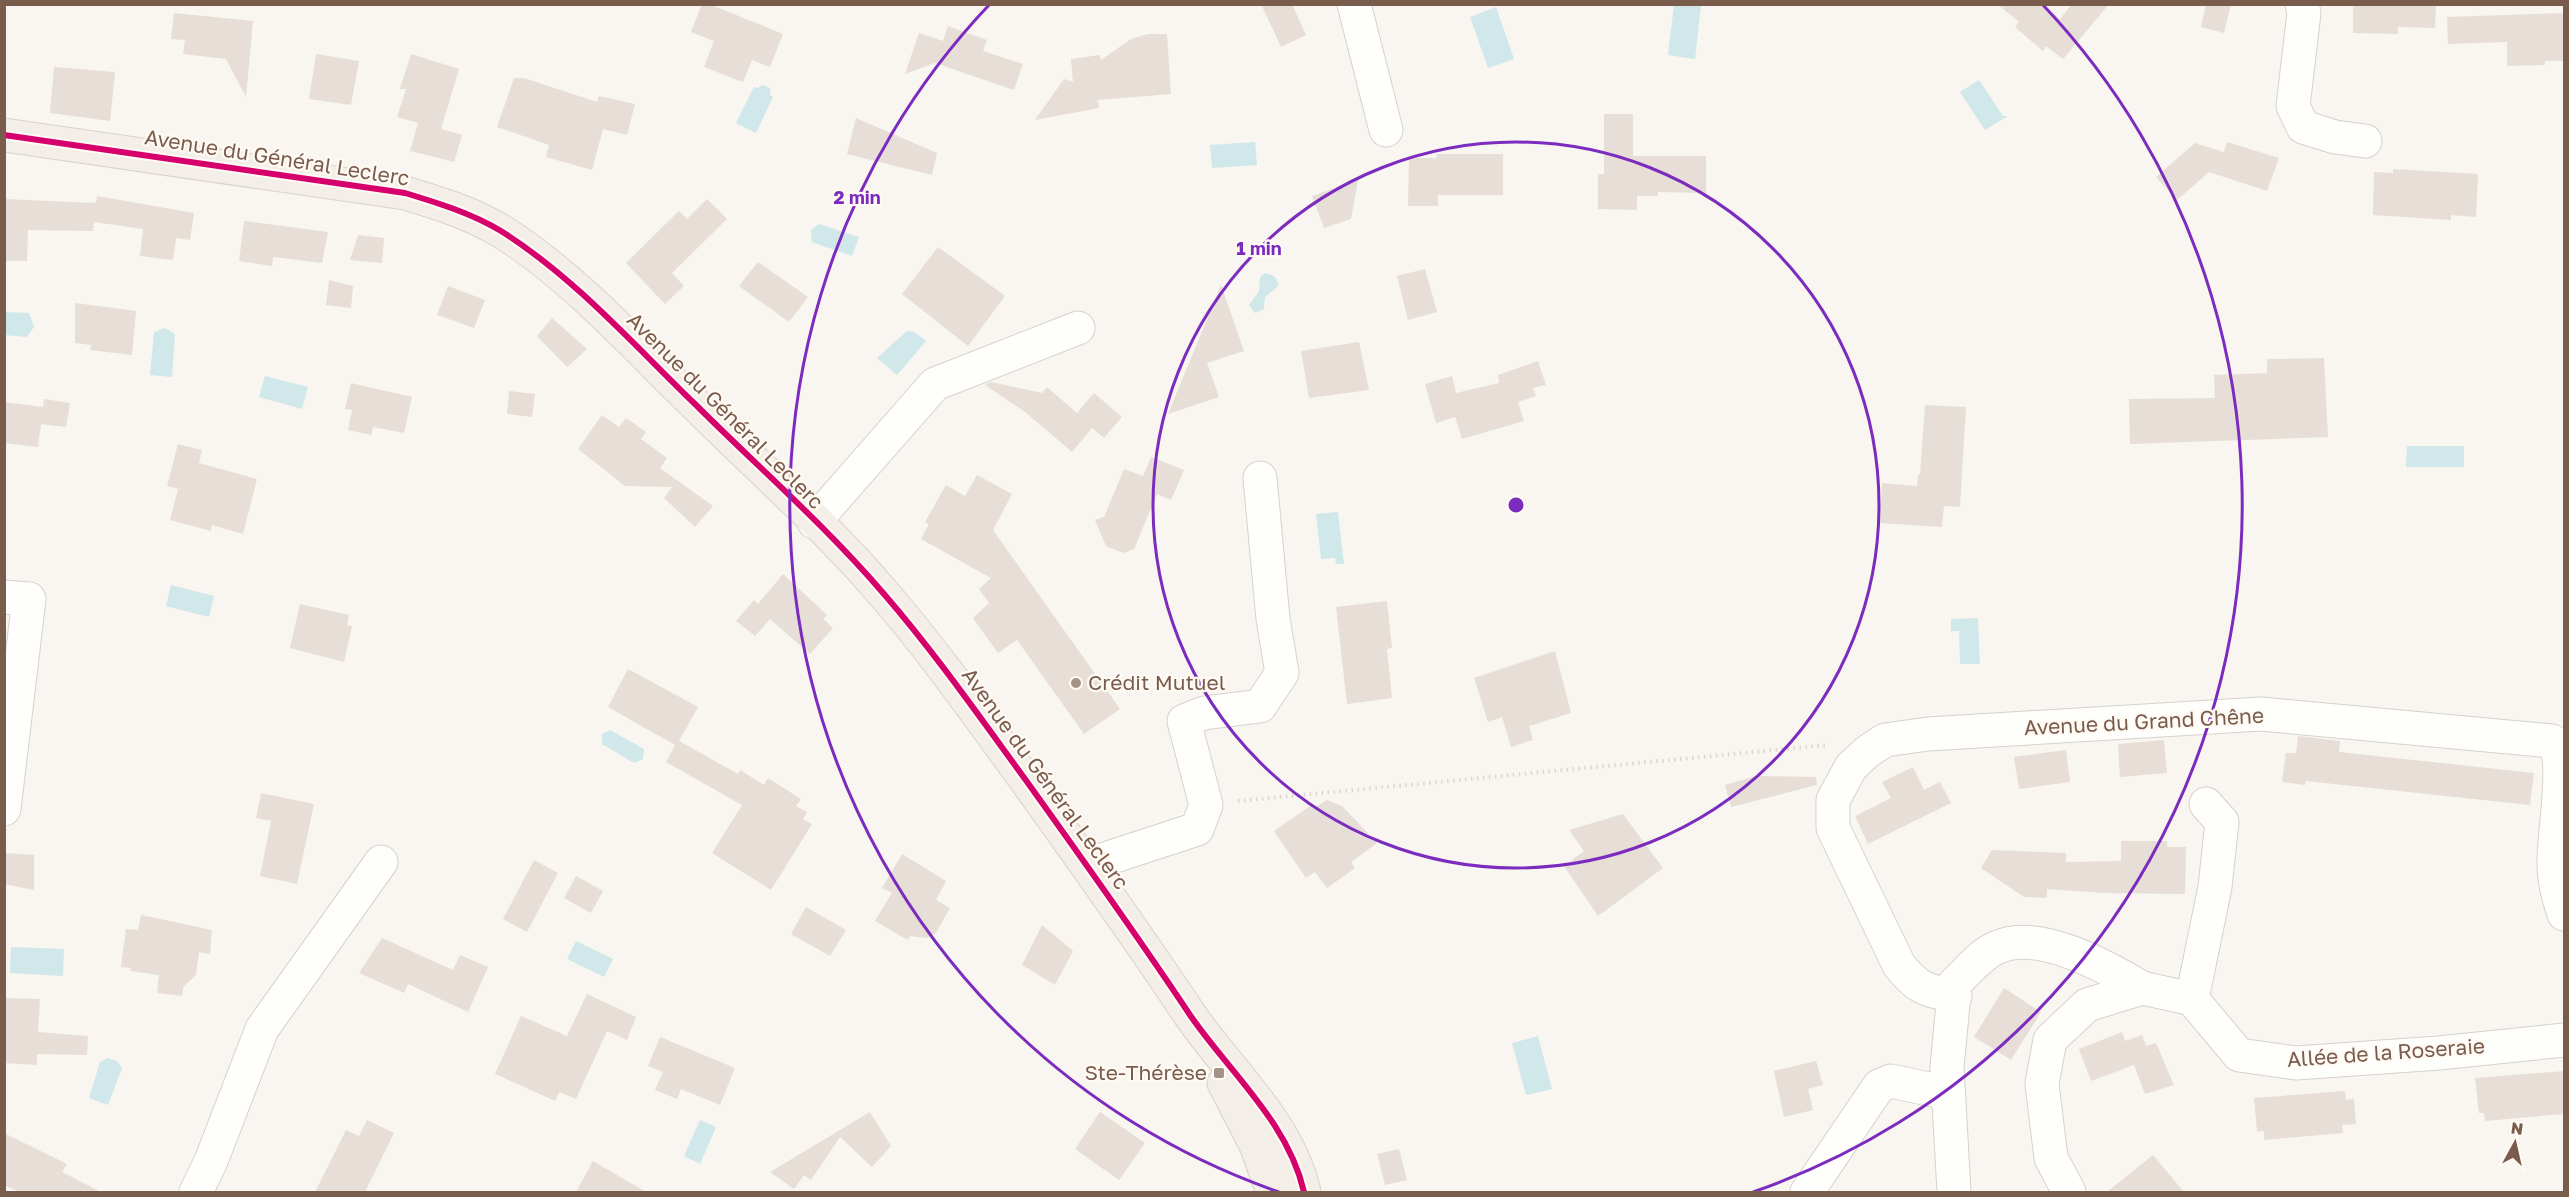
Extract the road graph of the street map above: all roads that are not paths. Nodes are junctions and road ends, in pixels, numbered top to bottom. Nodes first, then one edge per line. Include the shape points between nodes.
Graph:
1 (1354, 4) edge
2 (2302, 4) edge
3 (1386, 130) dead end
4 (4, 135) edge
5 (2365, 141) dead end
6 (1078, 327) dead end
7 (1260, 478) dead end
8 (814, 522) junction
9 (4, 597) edge
10 (2206, 804) dead end
11 (4, 809) edge
12 (381, 862) dead end
13 (1087, 865) junction
14 (2565, 914) edge
15 (2142, 988) junction
16 (1954, 996) junction
17 (2192, 999) junction
18 (1196, 1024) junction
19 (2565, 1040) edge
20 (1947, 1093) junction
21 (196, 1192) edge
22 (1273, 1192) edge
23 (1304, 1192) edge
24 (1807, 1192) edge
25 (1954, 1192) edge
26 (2069, 1192) edge

1 - 3 street
2 - 5 street via 2293,106 2303,127
4 - 8 main road, Avenue du Général Leclerc via 355,184 453,207 499,230 590,301
6 - 8 street via 935,384
7 - 13 street via 1282,673 1260,706 1204,713 1184,721 1206,804 1197,829
8 - 13 main road, Avenue du Général Leclerc via 930,649
9 - 11 street via 29,599
10 - 17 street via 2222,822 2215,887
12 - 21 street via 262,1029
13 - 18 main road, Avenue du Général Leclerc
14 - 16 street, Avenue du Grand Chêne via 2557,894 2553,862 2563,753 2552,741 2261,714 1928,734 1885,740 1851,767 1841,782 1833,800 1833,828 1899,965 1925,991
15 - 16 street via 2100,962 2052,946 2021,944 1998,947 1955,983
15 - 17 street
15 - 26 street via 2087,1005 2049,1040 2042,1084 2051,1158
16 - 20 street
17 - 19 street, Allée de la Roseraie via 2239,1055 2296,1063
18 - 22 main road, Avenue du Général Leclerc via 1256,1145
18 - 23 main road, Avenue du Général Leclerc via 1288,1146
20 - 24 street via 1891,1081 1879,1086
20 - 25 street

